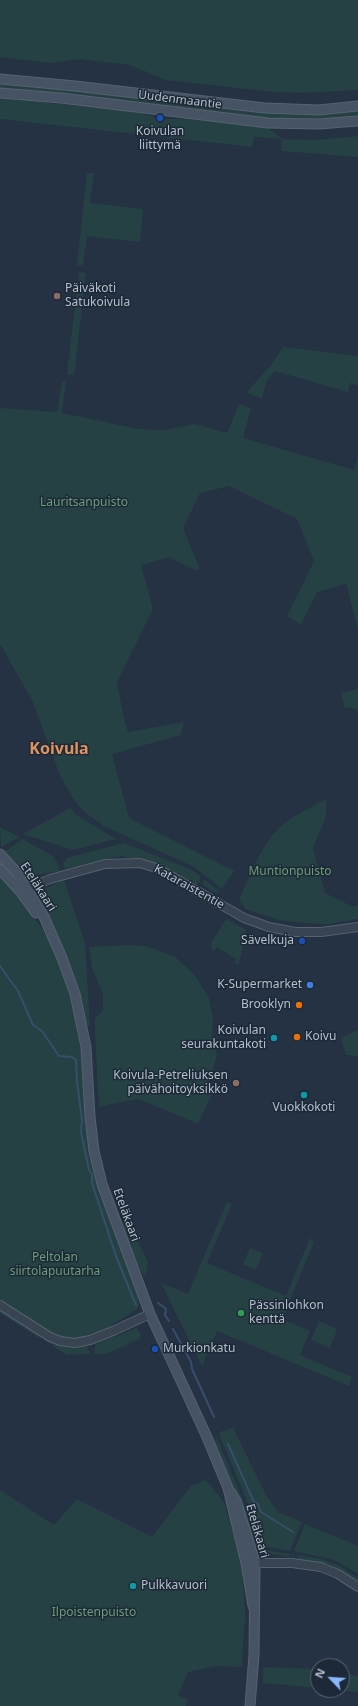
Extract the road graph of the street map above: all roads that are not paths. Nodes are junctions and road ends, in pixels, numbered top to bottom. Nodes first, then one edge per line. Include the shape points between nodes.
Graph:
1 (0, 78) edge
2 (0, 93) edge
3 (358, 106) edge
4 (358, 121) edge
5 (0, 854) edge
6 (0, 869) edge
7 (24, 890) junction
8 (358, 927) edge
9 (0, 1305) edge
10 (150, 1314) junction
11 (250, 1563) junction
12 (358, 1587) edge
13 (250, 1706) edge

1 - 3 main road, Uudenmaantie via 278,109 319,110
2 - 4 main road, Uudenmaantie via 268,123 319,124
5 - 7 main road, Eteläkaari via 18,874
6 - 7 main road, Eteläkaari
7 - 8 street, Kataraistentie via 50,879 106,864 140,863 159,869 244,918 264,925 300,932
7 - 10 main road, Eteläkaari via 44,917 72,987 86,1047 93,1137 102,1184
9 - 10 street via 50,1337 75,1343 90,1340
10 - 11 main road, Eteläkaari via 236,1501
11 - 12 street via 292,1563 321,1567
11 - 13 main road, Eteläkaari via 254,1656

